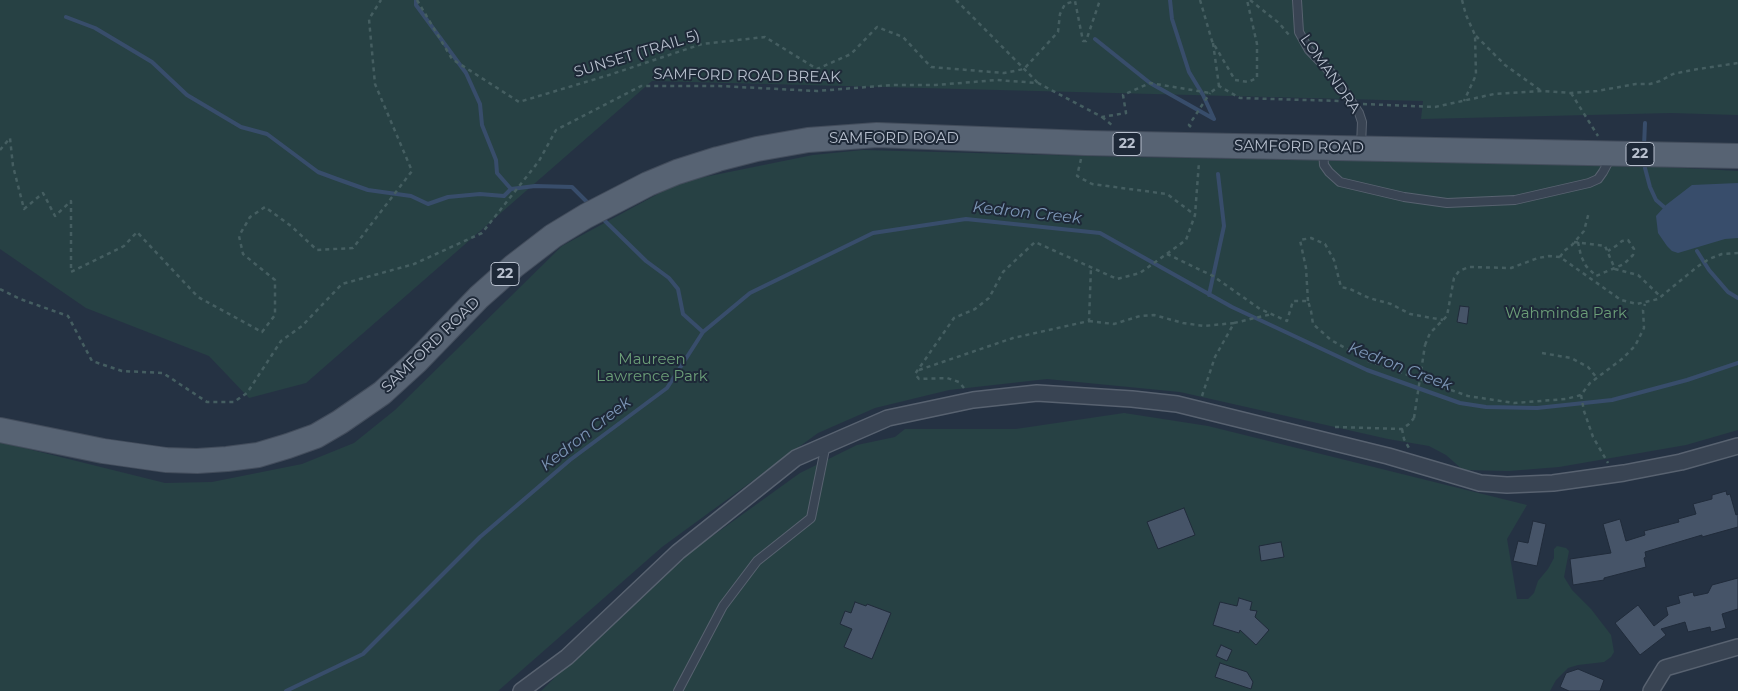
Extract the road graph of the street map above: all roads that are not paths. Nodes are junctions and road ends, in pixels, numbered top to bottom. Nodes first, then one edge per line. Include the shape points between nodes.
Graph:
1 (1298, 0) edge
2 (1323, 148) junction
3 (1361, 148) junction
4 (1611, 153) junction
5 (1738, 156) edge
6 (0, 430) edge
7 (826, 444) junction
8 (1738, 446) edge
9 (1738, 647) edge
10 (521, 691) edge
11 (678, 691) edge
12 (1651, 691) edge

1 - 3 lane, LOMANDRA via 1299,32 1309,50 1354,103 1362,122
2 - 3 main road, SAMFORD ROAD / 22
2 - 4 lane via 1324,165 1340,182 1404,197 1448,203 1515,200 1589,183 1598,179
2 - 6 main road, SAMFORD ROAD / 22 via 877,136 808,140 757,149 677,172 621,197 553,236 479,297 382,393 316,436 258,455 197,461 103,451
3 - 4 main road, SAMFORD ROAD / 22
4 - 5 main road, SAMFORD ROAD / 22
7 - 8 street via 888,418 974,400 1036,393 1177,404 1388,456 1480,483 1506,485 1553,483 1614,474 1681,462
7 - 10 street via 796,458 678,552 567,656
7 - 11 lane via 811,518 757,561 723,606
9 - 12 street via 1665,668

